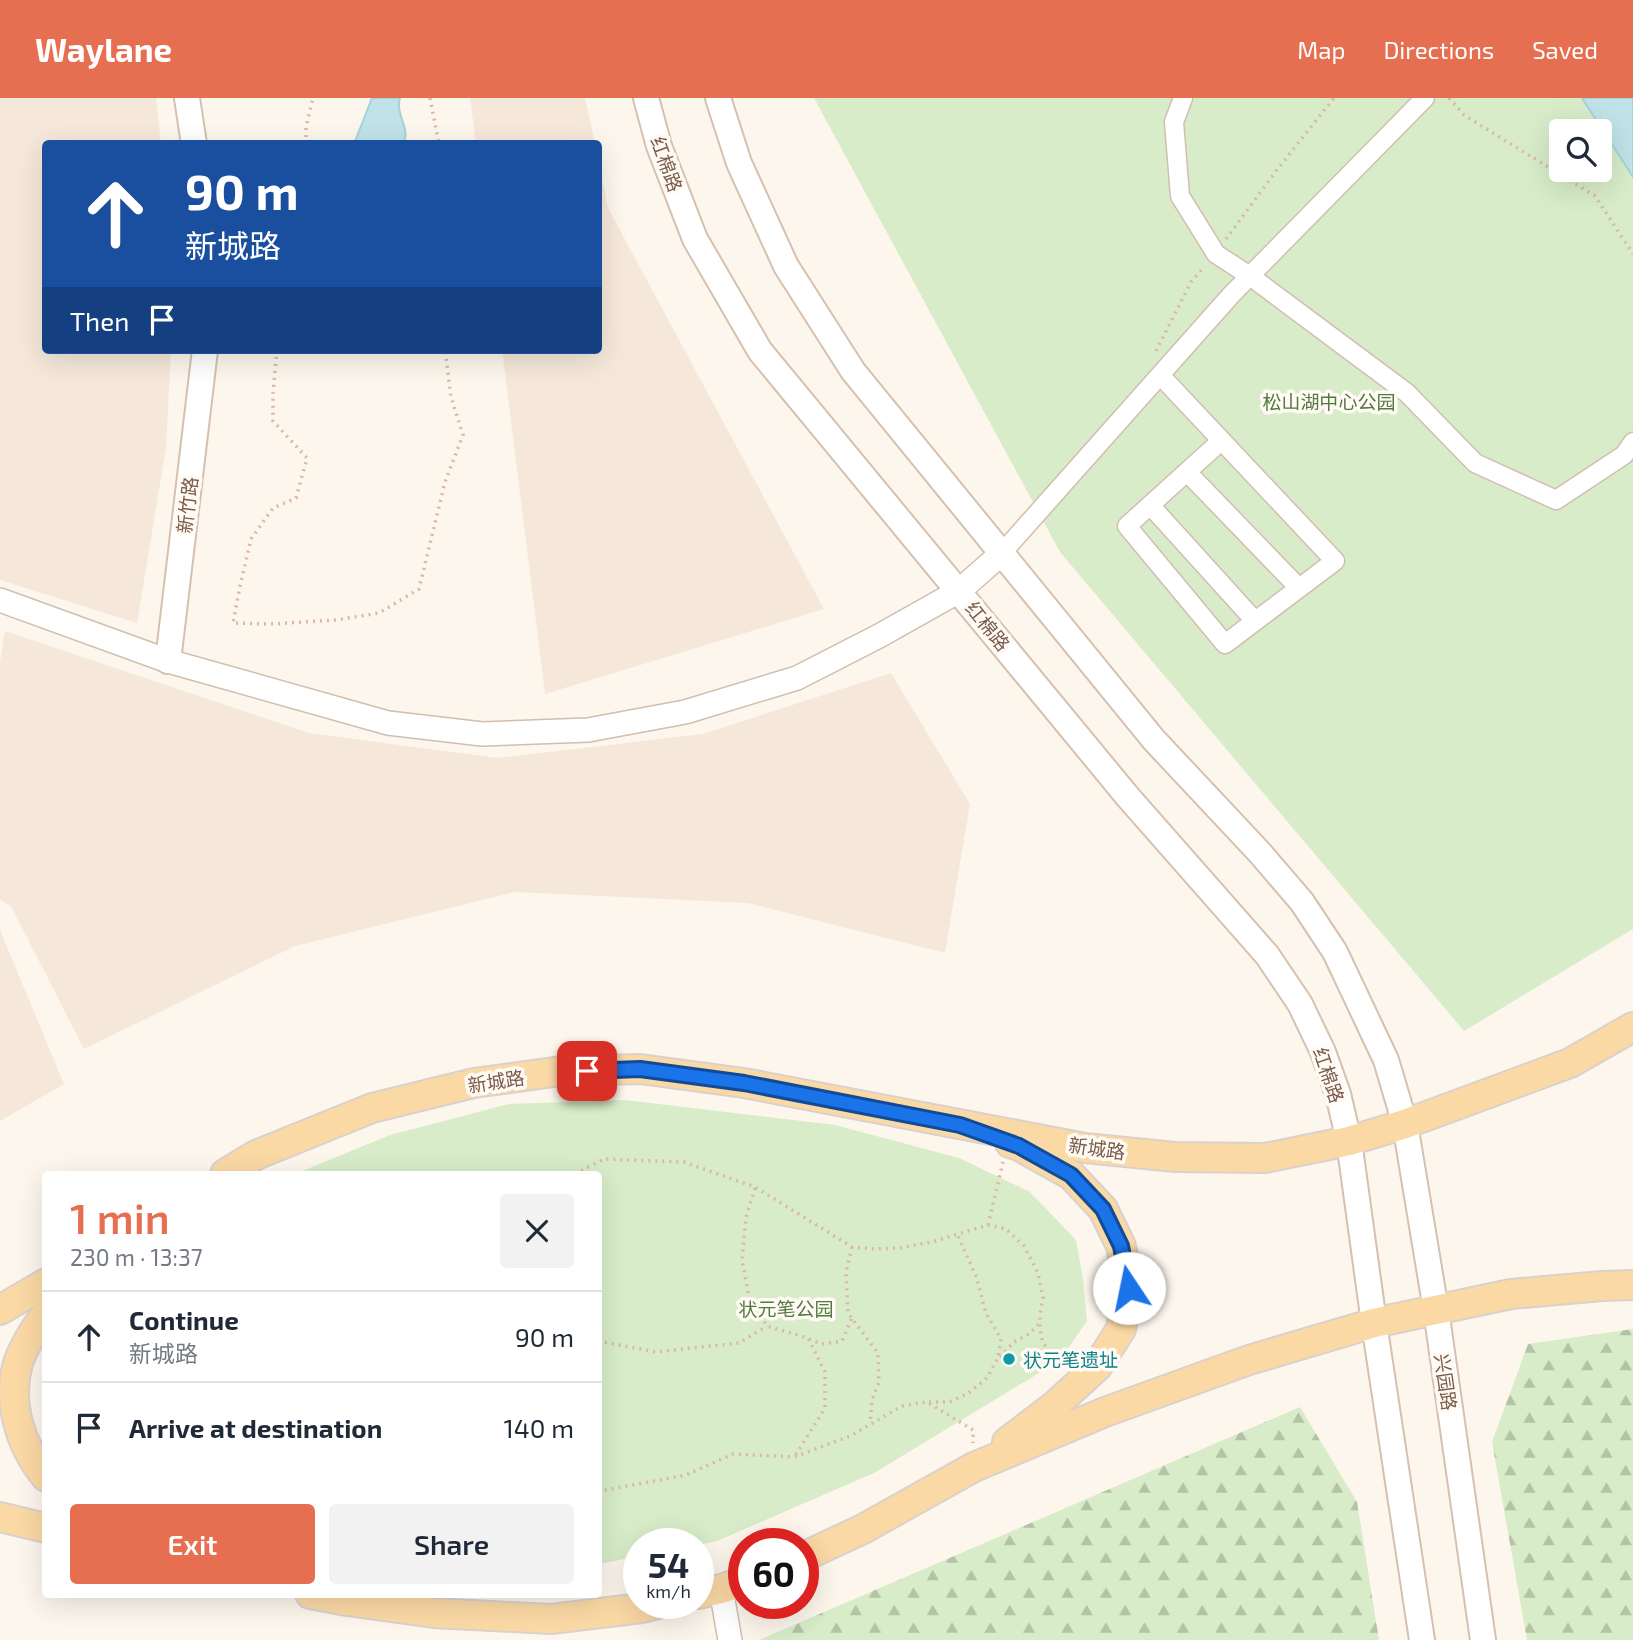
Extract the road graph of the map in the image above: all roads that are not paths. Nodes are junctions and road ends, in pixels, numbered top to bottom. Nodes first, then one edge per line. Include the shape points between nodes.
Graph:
1 (187, 98) edge
2 (646, 98) edge
3 (718, 98) edge
4 (1183, 98) edge
5 (1424, 98) edge
6 (193, 140) edge
7 (1250, 276) junction
8 (205, 354) edge
9 (1160, 375) junction
10 (1221, 441) junction
11 (1633, 442) edge
12 (1187, 472) junction
13 (1150, 505) junction
14 (1001, 554) junction
15 (1299, 588) junction
16 (959, 591) junction
17 (0, 600) edge
18 (1255, 621) junction
19 (168, 661) junction
20 (1633, 1027) edge
21 (1405, 1124) junction
22 (960, 1125) junction
23 (1349, 1141) junction
24 (230, 1171) edge
25 (42, 1285) edge
26 (1633, 1285) edge
27 (0, 1310) edge
28 (1436, 1310) junction
29 (42, 1320) edge
30 (1374, 1323) junction
31 (974, 1467) junction
32 (42, 1472) edge
33 (0, 1517) edge
34 (42, 1527) edge
35 (819, 1550) edge
36 (721, 1588) edge
37 (331, 1598) edge
38 (623, 1610) edge
39 (730, 1640) edge
40 (1422, 1640) edge
41 (1483, 1640) edge

1 - 6 main road
2 - 16 main road, 红棉路 via 695,239 760,351
3 - 14 main road via 738,163 786,266 853,371
4 - 7 street via 1174,122 1180,196 1216,254
5 - 7 street
7 - 9 street
7 - 11 street via 1407,393 1475,463 1556,500 1624,455
8 - 19 main road, 新竹路
9 - 10 street
9 - 14 street
10 - 12 street
10 - 15 street via 1335,561
12 - 13 street
12 - 15 street
13 - 18 street
13 - 18 street via 1127,526 1225,645
14 - 16 street
14 - 21 main road via 1154,740 1303,902 1335,952 1366,1015 1386,1060
15 - 18 street
16 - 19 street via 797,678 685,712 588,730 482,734 388,723
16 - 23 main road, 红棉路 via 1128,797 1267,956 1300,1004 1323,1052
17 - 19 street
20 - 21 main road, 新城路 via 1570,1063
21 - 23 main road, 新城路
21 - 28 main road, 兴园路
22 - 23 main road, 新城路 via 1175,1157 1265,1158
22 - 24 main road, 新城路 via 640,1069 561,1071 474,1083 372,1108 256,1155
22 - 31 main road via 1019,1146 1071,1175 1103,1209 1121,1246 1129,1288 1121,1329 1097,1367
23 - 30 main road
25 - 27 main road
26 - 28 main road via 1511,1294
28 - 30 main road
28 - 41 main road, 兴园路
29 - 32 main road via 19,1363 14,1395 19,1431
30 - 31 main road via 1249,1360 1105,1412
30 - 40 main road
31 - 35 main road
33 - 34 main road
36 - 39 street
37 - 38 main road via 434,1613 551,1619

